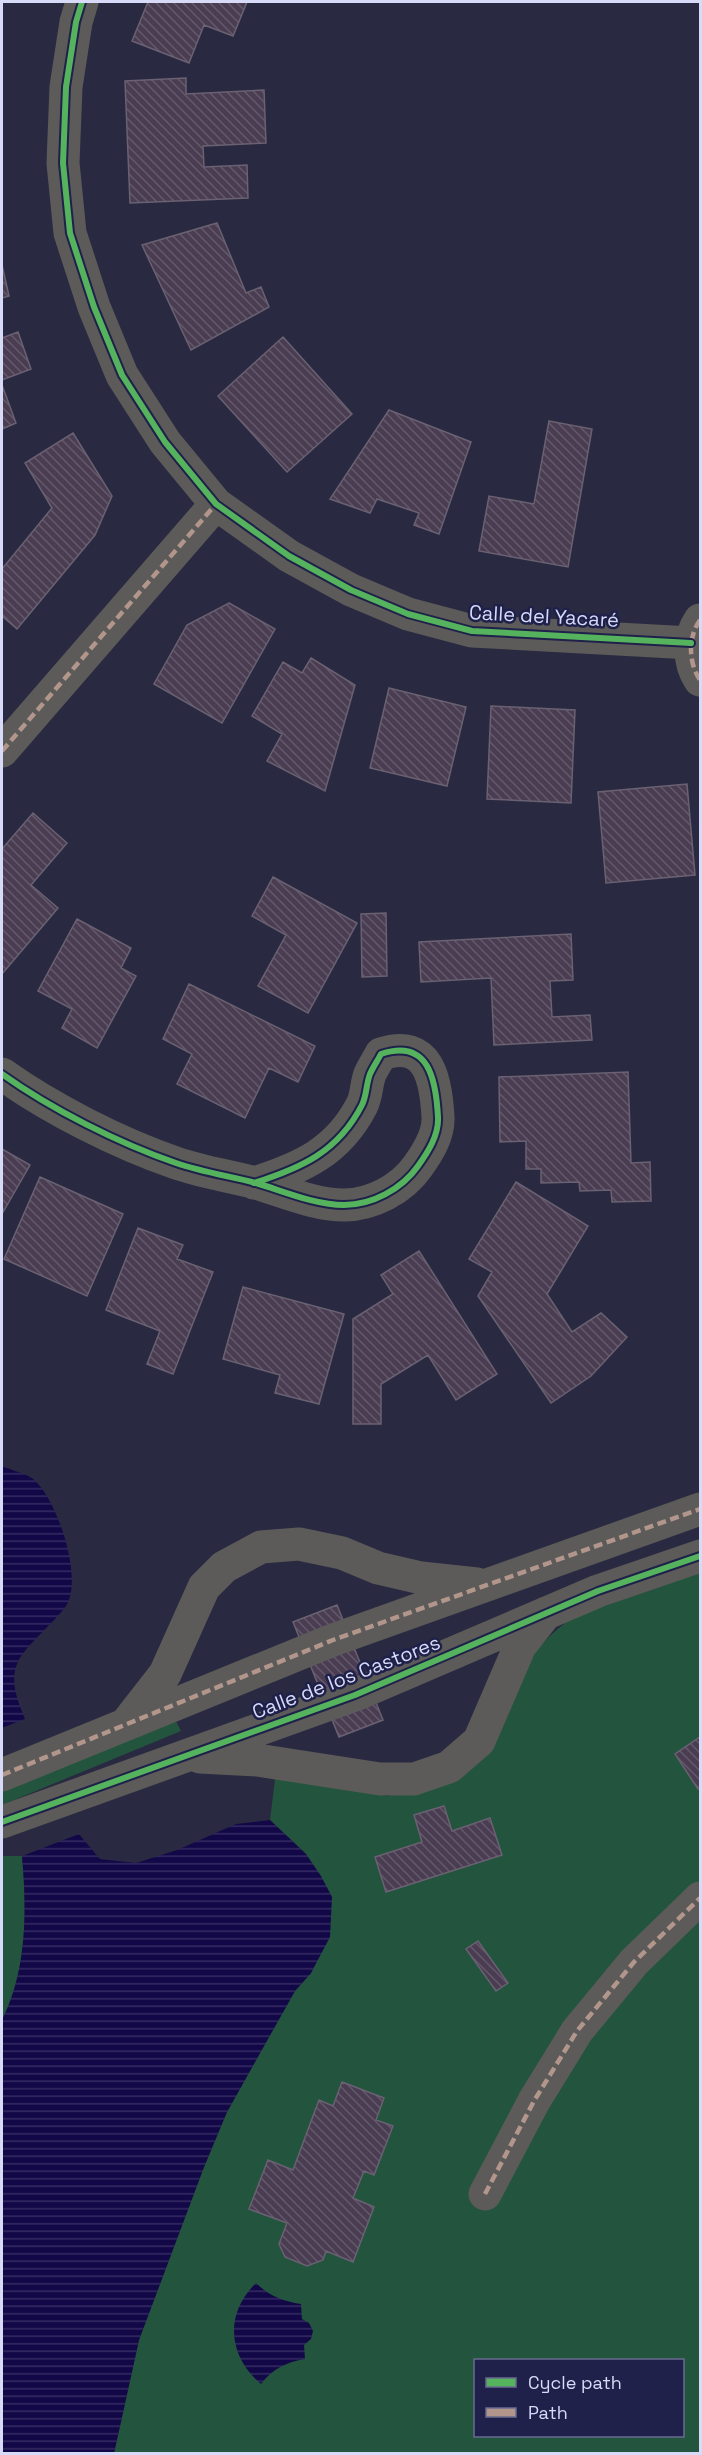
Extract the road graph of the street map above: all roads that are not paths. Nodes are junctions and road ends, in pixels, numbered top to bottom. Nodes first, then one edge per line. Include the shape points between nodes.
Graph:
1 (82, 2) edge
2 (216, 504) junction
3 (696, 631) edge
4 (700, 680) edge
5 (2, 751) edge
6 (2, 1074) edge
7 (254, 1183) junction
8 (700, 1509) edge
9 (700, 1556) edge
10 (484, 1585) junction
11 (546, 1613) junction
12 (125, 1725) junction
13 (183, 1756) junction
14 (2, 1775) edge
15 (2, 1822) edge
16 (700, 1898) edge
17 (485, 2194) dead end

1 - 2 street, Calle del Yacaré via 66,87 63,162 70,234 122,375 165,442
2 - 3 street, Calle del Yacaré via 289,556 351,590 408,614 472,631
2 - 5 street
3 - 4 street via 692,660
6 - 7 street via 88,1125 166,1159
7 - 7 street via 344,1205 381,1198 412,1176 430,1149 438,1121 436,1088 428,1065 409,1051 395,1049 381,1054 370,1073 364,1103 347,1130 295,1170
8 - 10 street, Calle de los Castores
9 - 11 street, Calle de los Castores
10 - 12 street, Calle de los Castores via 333,1640
10 - 12 street via 421,1578 299,1544 261,1547 224,1567 204,1587 165,1674
11 - 13 street, Calle de los Castores via 355,1695
11 - 13 street via 520,1646 479,1741 449,1767 414,1779 380,1779 257,1760
12 - 14 street, Calle de los Castores
13 - 15 street, Calle de los Castores
16 - 17 street via 634,1962 577,2031 534,2101

